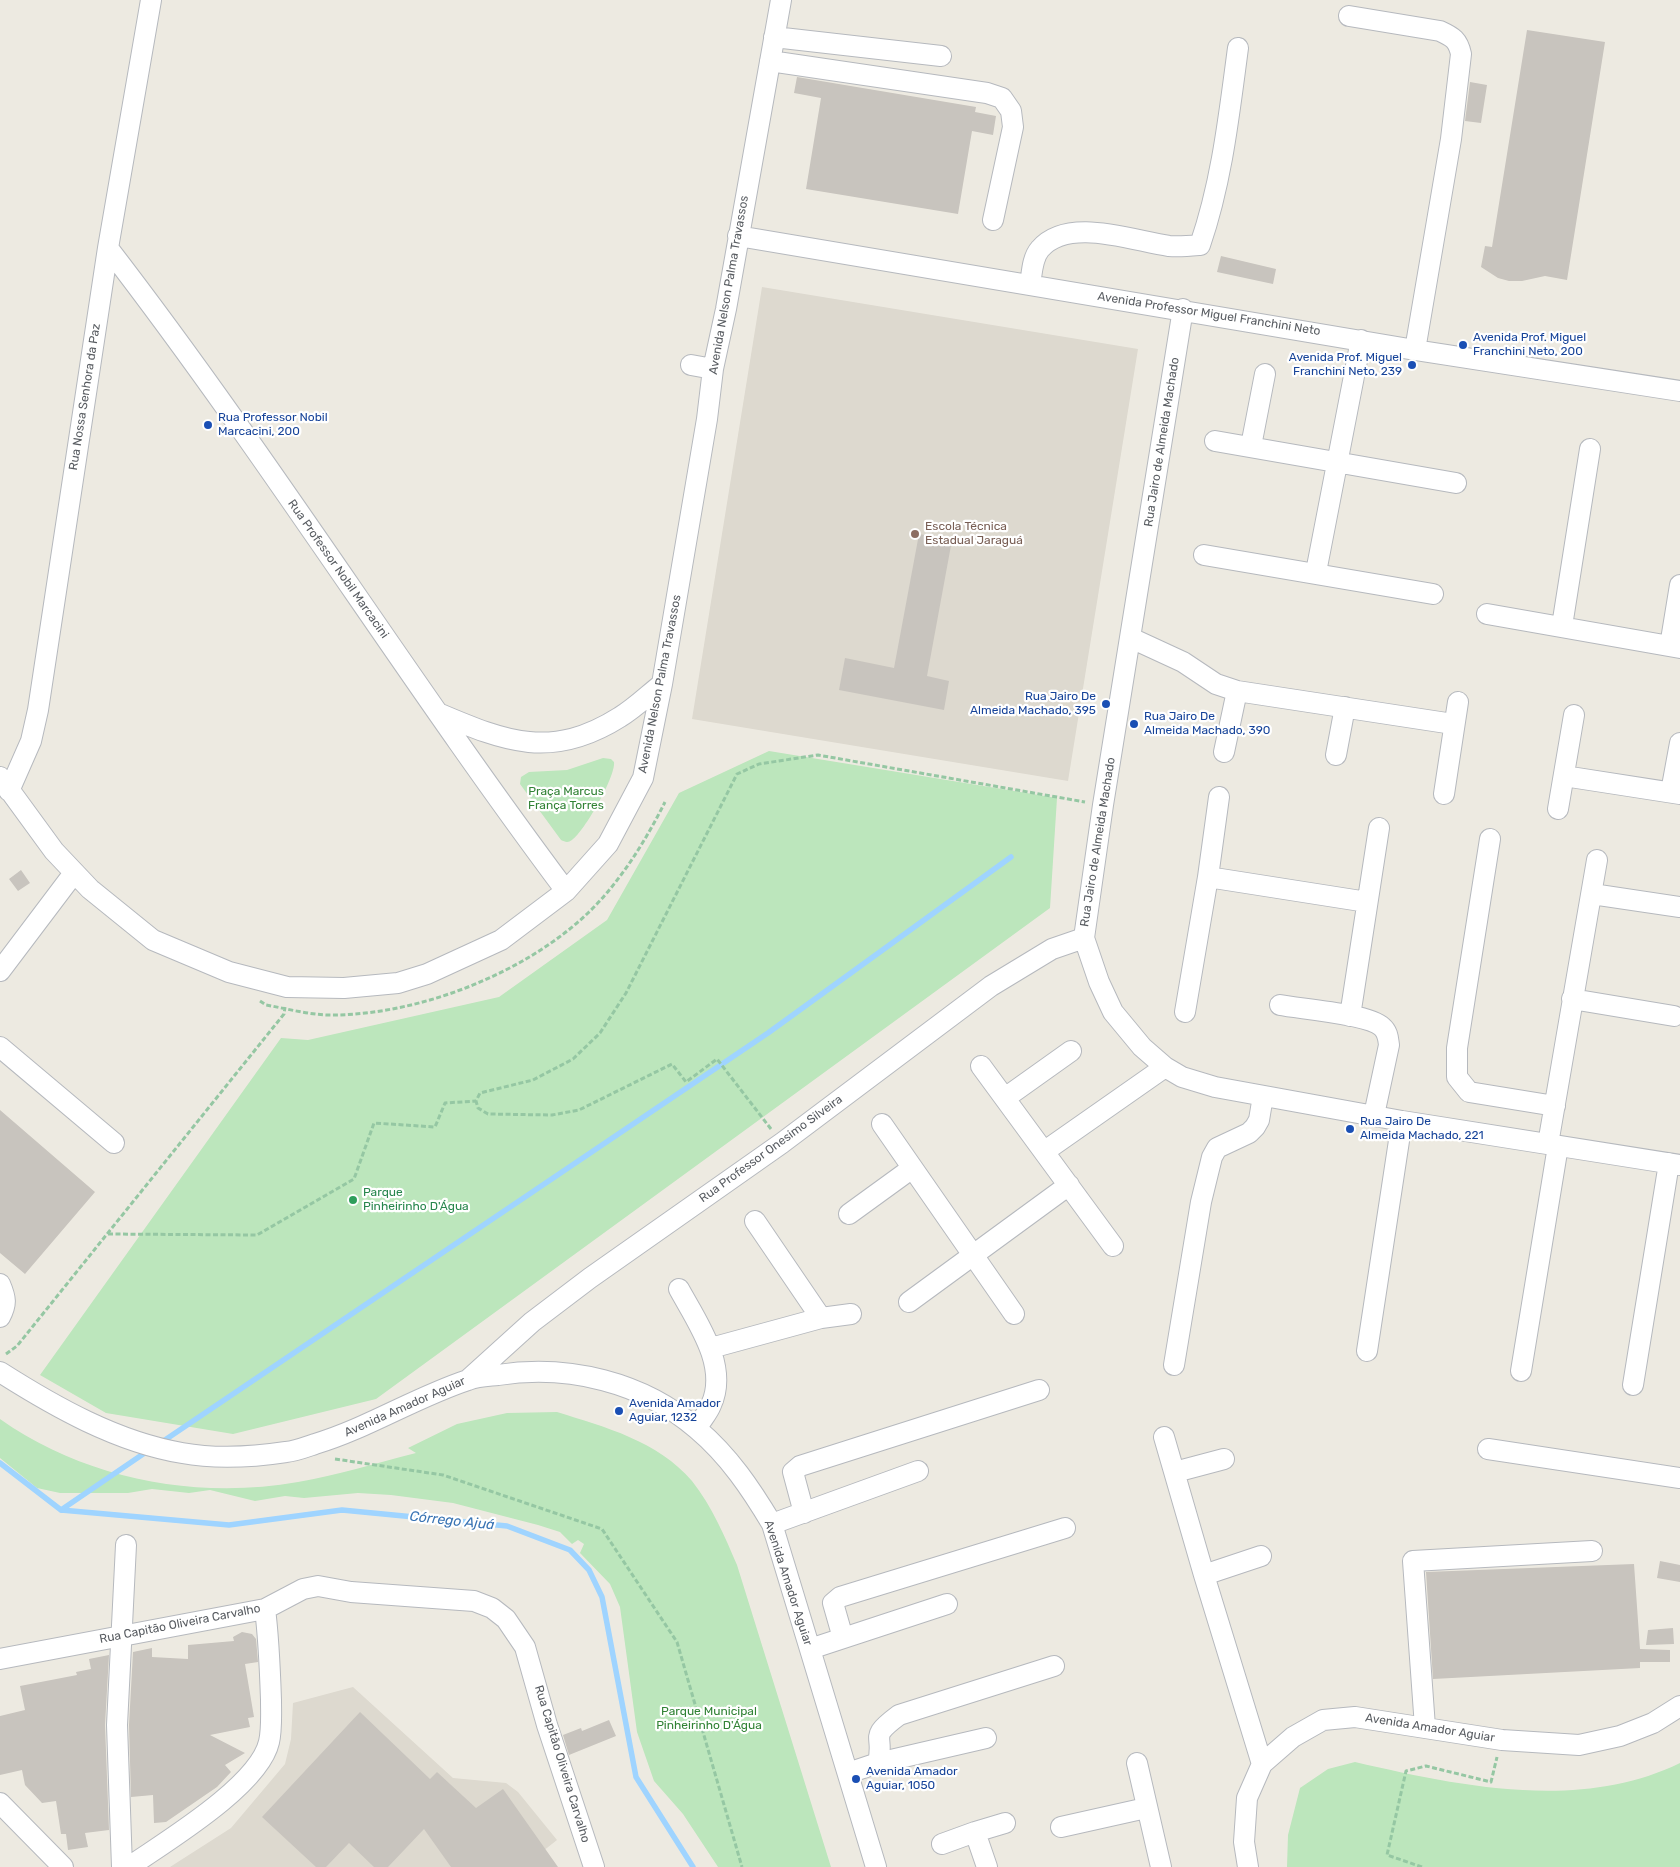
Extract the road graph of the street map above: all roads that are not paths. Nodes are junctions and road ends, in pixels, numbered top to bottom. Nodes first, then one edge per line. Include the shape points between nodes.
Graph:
1 (151, 0) edge
2 (781, 0) edge
3 (1349, 16) dead end
4 (774, 37) junction
5 (1238, 48) dead end
6 (941, 56) dead end
7 (770, 61) junction
8 (993, 220) dead end
9 (738, 236) junction
10 (108, 248) junction
11 (1030, 285) junction
12 (1183, 310) junction
13 (1361, 340) junction
14 (1416, 350) junction
15 (691, 366) dead end
16 (713, 369) junction
17 (1265, 374) dead end
18 (1680, 391) edge
19 (1215, 441) dead end
20 (1251, 446) junction
21 (1590, 449) dead end
22 (1339, 462) junction
23 (1456, 483) dead end
24 (1204, 555) dead end
25 (1316, 572) junction
26 (1680, 585) edge
27 (1433, 594) dead end
28 (1487, 614) dead end
29 (1562, 626) junction
30 (1131, 638) junction
31 (1675, 647) edge
32 (662, 684) junction
33 (1237, 691) junction
34 (1458, 702) dead end
35 (1345, 707) junction
36 (438, 713) junction
37 (1574, 714) dead end
38 (1453, 724) junction
39 (1680, 743) edge
40 (1224, 752) dead end
41 (1336, 755) dead end
42 (1564, 776) junction
43 (5, 784) edge
44 (1675, 793) edge
45 (1444, 794) dead end
46 (1219, 797) dead end
47 (1558, 809) dead end
48 (1379, 828) dead end
49 (1490, 839) dead end
50 (1597, 860) dead end
51 (74, 873) junction
52 (1208, 877) junction
53 (566, 891) junction
54 (1592, 894) junction
55 (1367, 902) junction
56 (1680, 907) edge
57 (1084, 938) junction
58 (0, 971) edge
59 (1572, 999) junction
60 (1280, 1005) dead end
61 (1185, 1012) dead end
62 (1350, 1016) junction
63 (1674, 1016) dead end
64 (0, 1047) edge
65 (1071, 1051) dead end
66 (981, 1066) dead end
67 (1165, 1067) junction
68 (1263, 1096) junction
69 (1006, 1098) junction
70 (1555, 1106) junction
71 (1374, 1115) junction
72 (1402, 1121) junction
73 (882, 1124) dead end
74 (114, 1143) dead end
75 (1553, 1145) junction
76 (1045, 1151) junction
77 (1675, 1164) edge
78 (911, 1168) junction
79 (1069, 1185) junction
80 (849, 1214) dead end
81 (755, 1220) dead end
82 (1113, 1246) dead end
83 (971, 1256) junction
84 (0, 1284) edge
85 (679, 1289) dead end
86 (909, 1302) dead end
87 (851, 1314) dead end
88 (1014, 1314) dead end
89 (0, 1317) edge
90 (821, 1318) junction
91 (711, 1348) junction
92 (1367, 1351) dead end
93 (1174, 1365) dead end
94 (1521, 1371) dead end
95 (0, 1372) edge
96 (469, 1379) junction
97 (1633, 1385) dead end
98 (1039, 1390) dead end
99 (697, 1428) junction
100 (1164, 1437) dead end
101 (1488, 1449) dead end
102 (1224, 1459) dead end
103 (918, 1471) dead end
104 (1175, 1472) junction
105 (1680, 1478) edge
106 (804, 1513) junction
107 (772, 1524) junction
108 (1065, 1528) dead end
109 (126, 1545) dead end
110 (1592, 1551) dead end
111 (1261, 1556) dead end
112 (1204, 1575) junction
113 (947, 1604) dead end
114 (265, 1610) junction
115 (124, 1636) junction
116 (843, 1638) junction
117 (810, 1649) junction
118 (0, 1659) edge
119 (1054, 1666) dead end
120 (1680, 1706) edge
121 (1425, 1727) junction
122 (986, 1738) dead end
123 (1137, 1762) dead end
124 (878, 1763) junction
125 (1262, 1764) junction
126 (848, 1773) junction
127 (0, 1803) edge
128 (1146, 1808) junction
129 (1005, 1822) dead end
130 (7, 1823) edge
131 (1061, 1828) dead end
132 (975, 1832) junction
133 (942, 1844) dead end
134 (63, 1867) edge
135 (122, 1867) edge
136 (130, 1867) edge
137 (594, 1867) edge
138 (876, 1867) edge
139 (987, 1867) edge
140 (1161, 1867) edge
141 (1248, 1867) edge

1 - 10 street, Rua Nossa Senhora da Paz
2 - 4 street, Avenida Nelson Palma Travassos
3 - 14 street via 1440,31 1459,44 1461,54 1451,139
4 - 6 street
4 - 7 street, Avenida Nelson Palma Travassos
5 - 11 street via 1224,154 1200,245 1171,246 1093,232 1068,233 1051,239 1039,250
7 - 8 street via 987,93 1002,98 1011,110 1013,127
7 - 9 street, Avenida Nelson Palma Travassos
9 - 11 street, Avenida Professor Miguel Franchini Neto
9 - 16 street, Avenida Nelson Palma Travassos
10 - 36 street, Rua Professor Nobil Marcacini via 180,342
10 - 43 street, Rua Nossa Senhora da Paz via 38,710 31,741
11 - 12 street, Avenida Professor Miguel Franchini Neto
12 - 13 street, Avenida Professor Miguel Franchini Neto
12 - 30 street, Rua Jairo de Almeida Machado
13 - 14 street, Avenida Professor Miguel Franchini Neto
13 - 22 street
14 - 18 street, Avenida Professor Miguel Franchini Neto
15 - 16 street
16 - 32 street, Avenida Nelson Palma Travassos
17 - 20 street
19 - 20 street
20 - 22 street
21 - 29 street
22 - 23 street
22 - 25 street
24 - 25 street
25 - 27 street
26 - 31 street
28 - 29 street
29 - 31 street
30 - 33 street via 1183,662 1216,684
30 - 57 street, Rua Jairo de Almeida Machado
32 - 36 street via 620,717 564,740 532,744 512,740
32 - 53 street, Avenida Nelson Palma Travassos via 643,778 608,844
33 - 35 street
33 - 40 street
34 - 38 street
35 - 38 street
35 - 41 street
36 - 53 street, Rua Professor Nobil Marcacini
37 - 42 street
38 - 45 street
39 - 44 street
42 - 44 street
42 - 47 street
43 - 51 street, Avenida Nelson Palma Travassos
46 - 52 street
48 - 55 street
49 - 70 street via 1457,1048 1457,1077 1469,1092
50 - 54 street
51 - 53 street, Avenida Nelson Palma Travassos via 153,940 229,972 287,987 344,988 389,984 427,974 501,940
51 - 58 street
52 - 55 street
52 - 61 street
54 - 56 street
54 - 59 street
55 - 62 street
57 - 67 street, Rua Jairo de Almeida Machado via 1113,1012 1142,1047
57 - 96 street, Rua Professor Onesimo Silveira via 1052,949 992,986 782,1144 561,1300
59 - 63 street
59 - 70 street
60 - 62 street
62 - 71 street via 1376,1024 1387,1033 1386,1064
64 - 74 street
65 - 69 street
66 - 69 street
67 - 68 street, Rua Jairo de Almeida Machado via 1182,1077 1215,1087
67 - 76 street
68 - 71 street, Rua Jairo de Almeida Machado
68 - 93 street via 1255,1127 1217,1148 1212,1157 1201,1202
69 - 76 street
70 - 75 street
71 - 72 street, Rua Jairo de Almeida Machado
72 - 75 street, Rua Jairo de Almeida Machado
72 - 92 street
73 - 78 street
75 - 77 street, Rua Jairo de Almeida Machado
75 - 94 street
76 - 79 street
77 - 97 street
78 - 80 street
78 - 83 street
79 - 82 street
79 - 83 street
81 - 90 street
83 - 86 street
83 - 88 street
84 - 89 street via 6,1306
85 - 91 street
87 - 90 street
90 - 91 street
91 - 99 street via 716,1391
95 - 96 street, Avenida Amador Aguiar via 46,1401 134,1441 182,1454 242,1456 289,1452 337,1437
96 - 99 street, Avenida Amador Aguiar via 527,1370 564,1371 644,1394
98 - 106 street via 800,1466 793,1472
99 - 107 street, Avenida Amador Aguiar via 748,1484
100 - 104 street
101 - 105 street
102 - 104 street
103 - 106 street
104 - 112 street
106 - 107 street
107 - 117 street, Avenida Amador Aguiar
108 - 116 street via 840,1596 833,1603
109 - 115 street
110 - 121 street via 1413,1561
111 - 112 street
112 - 125 street
113 - 116 street
114 - 115 street, Rua Capitão Oliveira Carvalho
114 - 136 street via 270,1651 271,1726 269,1744 262,1760 210,1812
114 - 137 street, Rua Capitão Oliveira Carvalho via 303,1589 318,1586 394,1595 459,1598 492,1608 506,1619 525,1646 547,1725
115 - 118 street, Rua Capitão Oliveira Carvalho
115 - 135 street via 117,1732
116 - 117 street
117 - 126 street, Avenida Amador Aguiar
119 - 124 street via 900,1715 881,1729
120 - 121 street, Avenida Amador Aguiar via 1653,1723 1620,1736 1580,1745 1502,1740
121 - 125 street, Avenida Amador Aguiar via 1355,1717 1323,1720 1293,1737
122 - 124 street
123 - 128 street
124 - 126 street
125 - 141 street, Avenida Amador Aguiar via 1247,1798 1244,1842
126 - 138 street, Avenida Amador Aguiar
127 - 130 street
128 - 131 street
128 - 140 street
129 - 132 street
130 - 134 street
132 - 133 street
132 - 139 street

